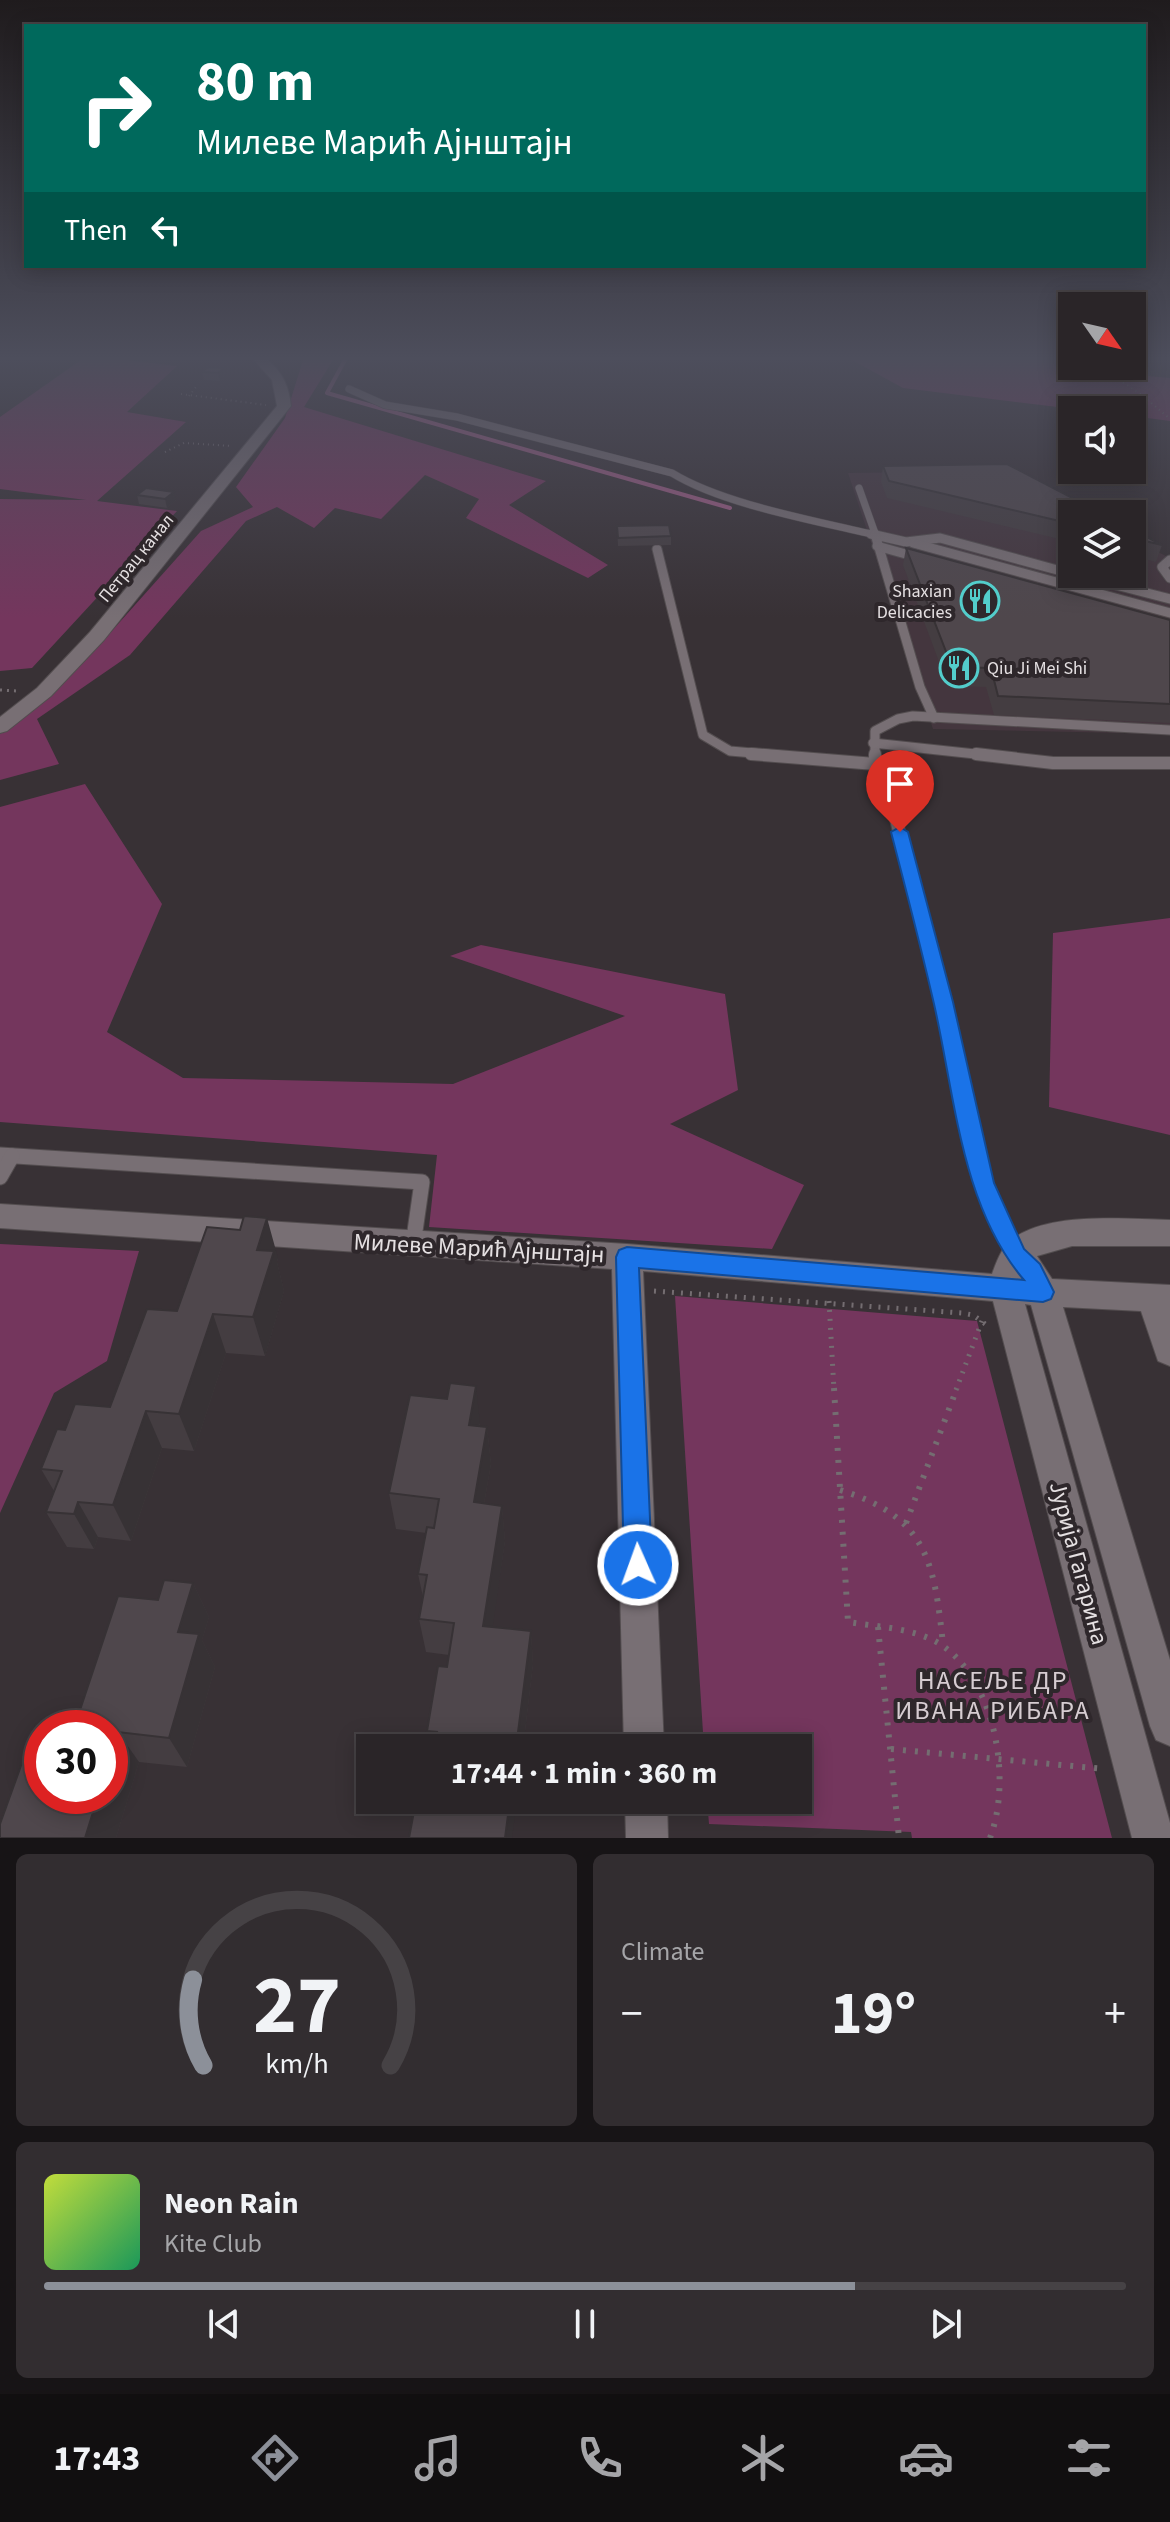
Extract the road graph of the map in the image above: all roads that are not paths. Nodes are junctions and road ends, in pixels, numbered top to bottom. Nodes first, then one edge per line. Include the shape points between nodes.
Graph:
1 (254, 446) edge
2 (567, 446) edge
3 (859, 488) dead end
4 (874, 533) junction
5 (906, 542) junction
6 (877, 546) junction
7 (657, 549) edge
8 (1170, 560) edge
9 (938, 563) edge
10 (1058, 570) edge
11 (1170, 578) edge
12 (1127, 588) edge
13 (1170, 599) edge
14 (1170, 613) edge
15 (934, 718) junction
16 (0, 727) edge
17 (1170, 730) edge
18 (873, 743) junction
19 (1170, 763) edge
20 (875, 764) junction
21 (6, 1156) edge
22 (0, 1177) edge
23 (0, 1216) edge
24 (1170, 1233) edge
25 (413, 1245) junction
26 (1010, 1272) junction
27 (628, 1273) junction
28 (1043, 1292) junction
29 (1161, 1299) edge
30 (1170, 1351) edge
31 (1170, 1726) edge
32 (644, 1734) edge
33 (646, 1814) edge
34 (647, 1838) edge
35 (1153, 1838) edge

1 - 16 street, Петрац канал via 97,636 44,692
2 - 4 lane via 672,473 690,484 788,514
3 - 4 lane
4 - 5 lane
4 - 6 lane
5 - 10 lane via 940,538
5 - 14 lane
6 - 9 lane
6 - 15 lane
7 - 20 lane via 703,735 743,754
8 - 11 lane via 1162,567
12 - 13 lane
15 - 17 lane
15 - 18 lane via 898,719 875,731
18 - 19 lane via 1053,763
18 - 20 lane
20 - 26 lane via 885,776 901,836 983,1183
21 - 22 lane
21 - 25 lane via 422,1182
23 - 25 street, Милеве Марић Ајнштајн
24 - 26 street via 1051,1237 1034,1242
25 - 27 street, Милеве Марић Ајнштајн
26 - 27 street, Милеве Марић Ајнштајн
26 - 28 street, Јурија Гагарина via 1031,1271
26 - 35 street, Јурија Гагарина
27 - 32 street
28 - 29 street
28 - 31 street, Јурија Гагарина
29 - 30 street
33 - 34 street

